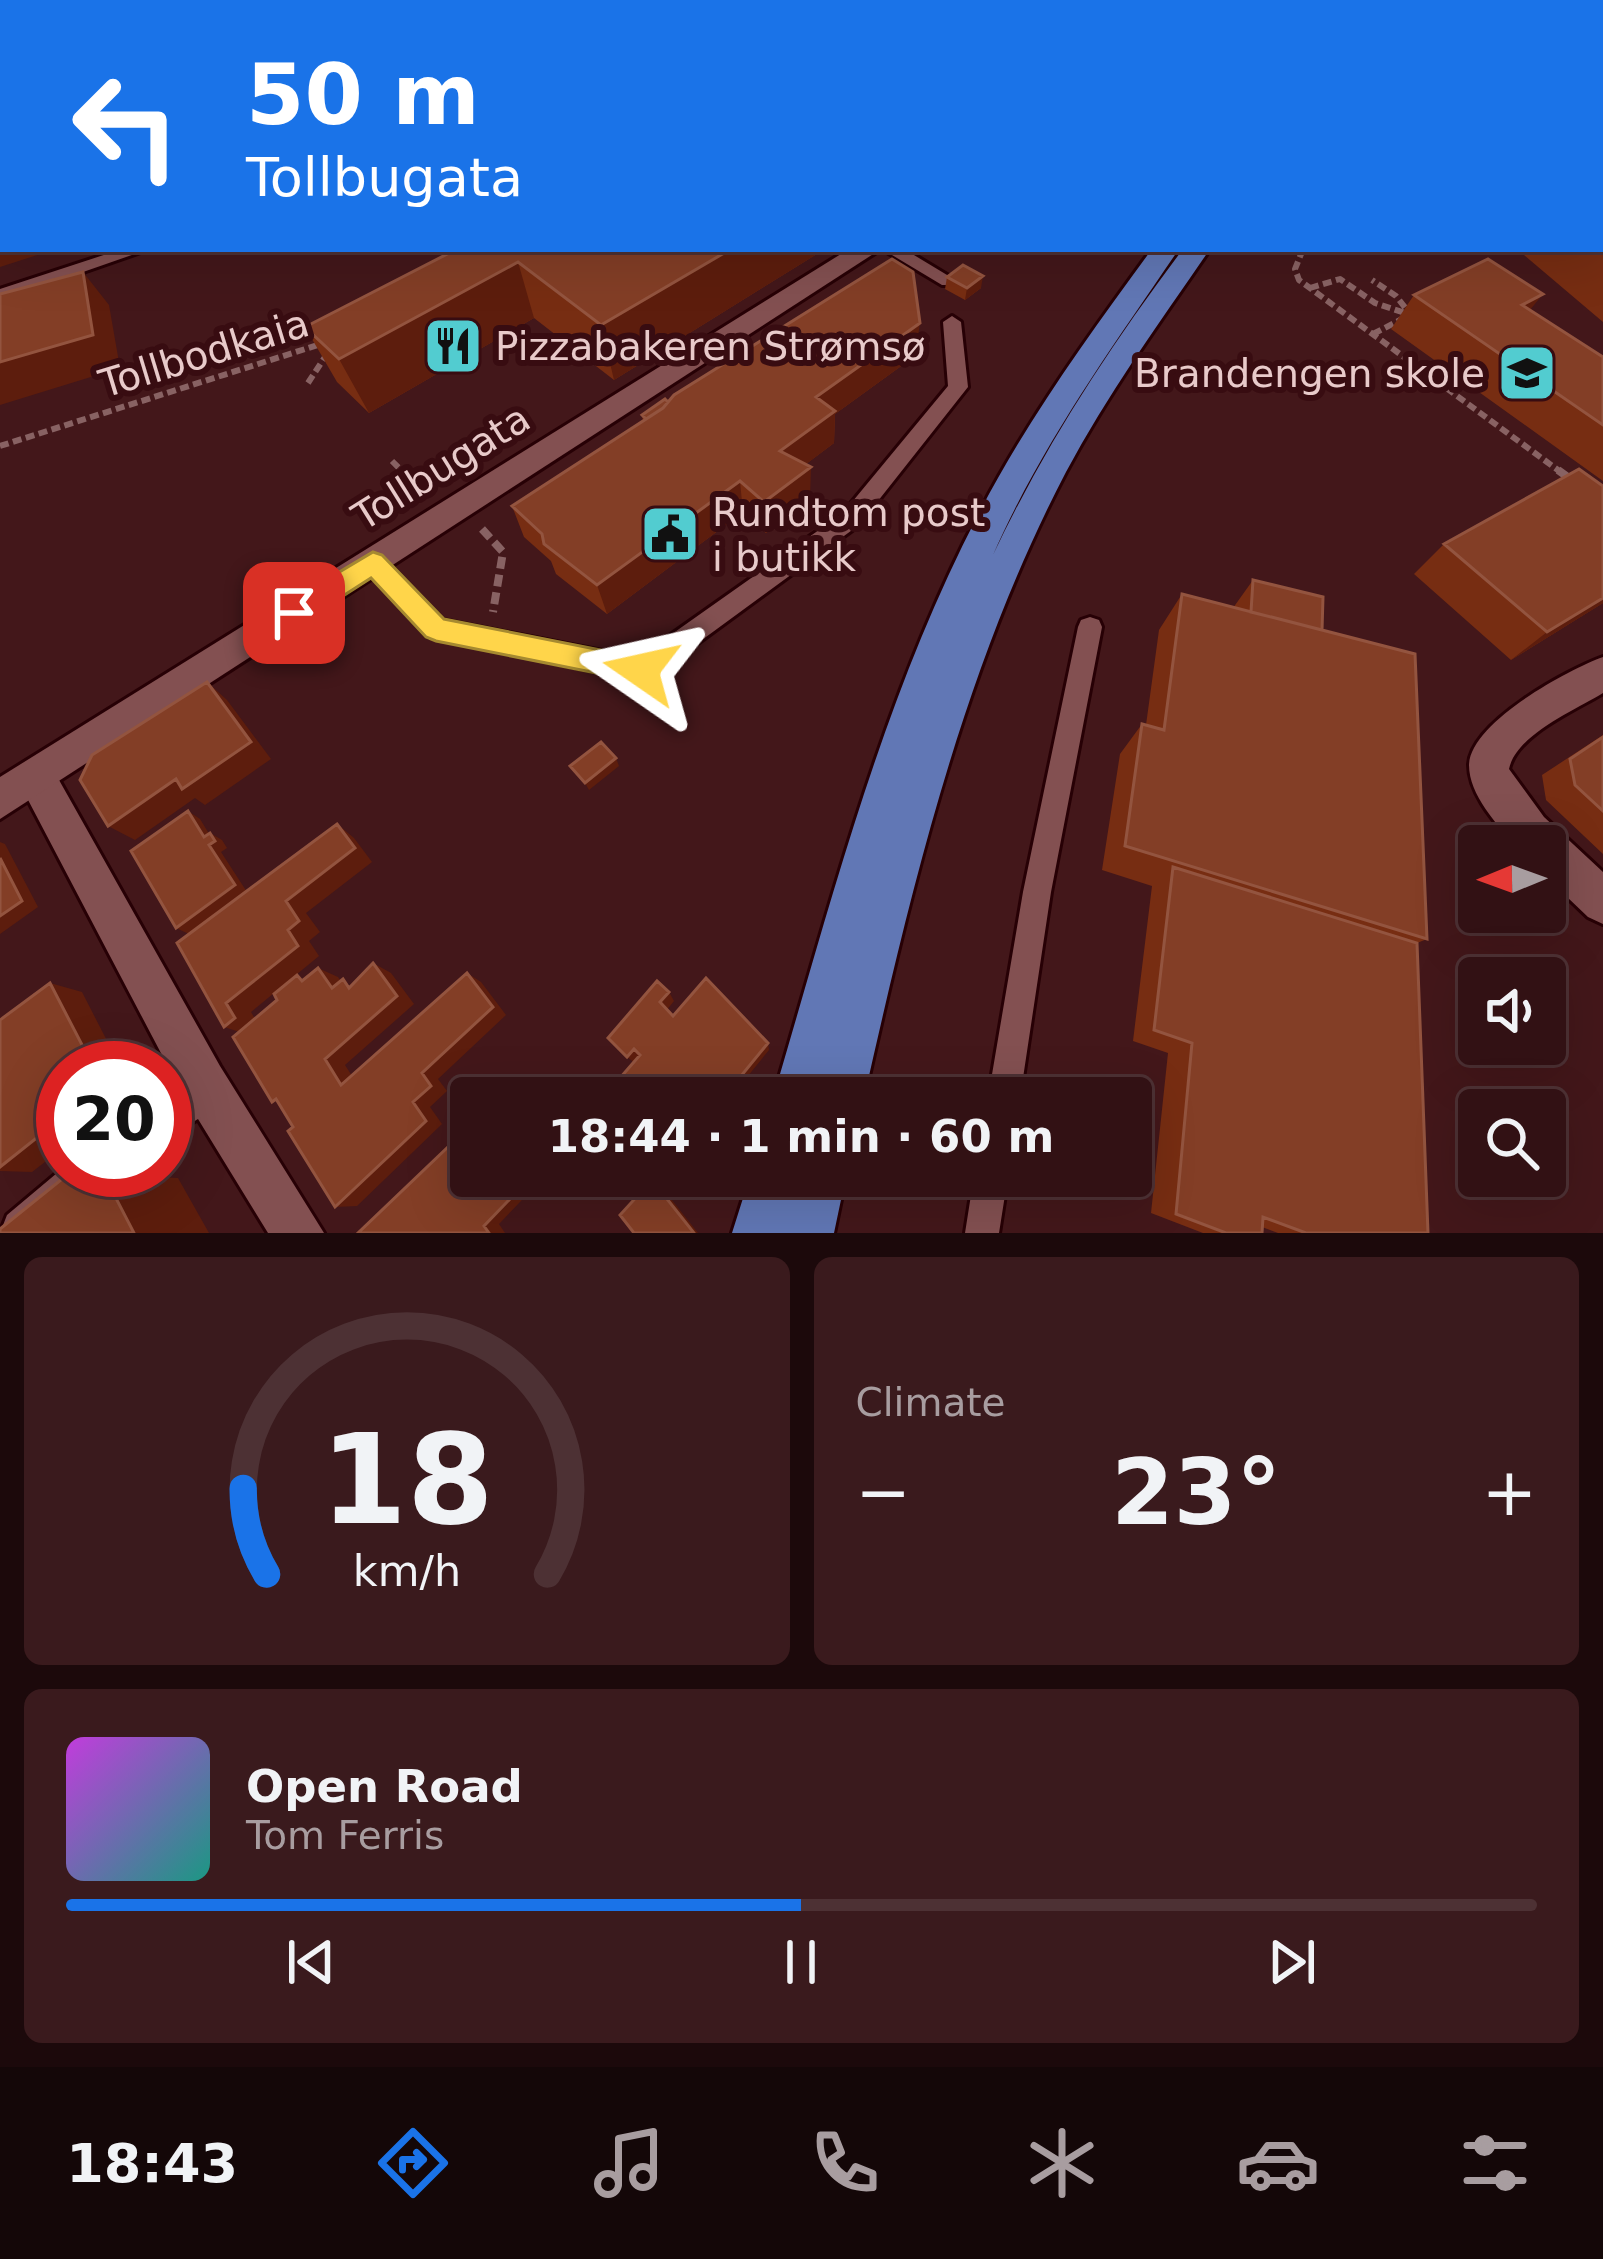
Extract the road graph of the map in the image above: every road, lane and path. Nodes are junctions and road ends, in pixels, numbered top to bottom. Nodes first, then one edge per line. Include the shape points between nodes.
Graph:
1 (131, 252) edge
2 (863, 252) edge
3 (896, 252) edge
4 (1164, 252) edge
5 (1195, 252) edge
6 (1302, 252) edge
7 (1372, 280) dead end
8 (948, 281) edge
9 (1310, 288) junction
10 (0, 295) edge
11 (1427, 307) edge
12 (1412, 314) junction
13 (952, 322) dead end
14 (1373, 334) junction
15 (308, 383) edge
16 (0, 446) edge
17 (1584, 489) edge
18 (471, 503) junction
19 (373, 562) junction
20 (1090, 627) dead end
21 (488, 640) junction
22 (1603, 673) edge
23 (18, 789) edge
24 (1603, 902) edge
25 (803, 1077) edge
26 (845, 1077) edge
27 (1007, 1077) edge
28 (203, 1083) junction
29 (192, 1092) edge
30 (68, 1197) edge
31 (769, 1197) edge
32 (816, 1197) edge
33 (988, 1197) edge
34 (25, 1233) edge
35 (298, 1233) edge
36 (758, 1233) edge
37 (808, 1233) edge
38 (982, 1233) edge

1 - 10 lane
2 - 18 main road, Tollbugata
3 - 8 lane
4 - 25 main road via 1090,352 992,521 912,720
5 - 26 main road via 1117,359 1005,568 903,856
6 - 9 path via 1295,269
7 - 12 path
9 - 12 path via 1340,279 1375,303
9 - 14 path
11 - 12 path
12 - 14 path
13 - 21 lane via 958,386 851,519 641,670
14 - 17 path
15 - 16 path, Tollbodkaia via 337,339
18 - 19 main road, Tollbugata
18 - 21 path via 503,552
19 - 21 lane via 436,629
19 - 23 main road, Tollbugata
20 - 27 lane
22 - 24 main road via 1504,739 1486,769 1499,798
23 - 28 main road
28 - 29 main road
28 - 35 main road
30 - 34 main road
31 - 36 main road
32 - 37 main road
33 - 38 lane

